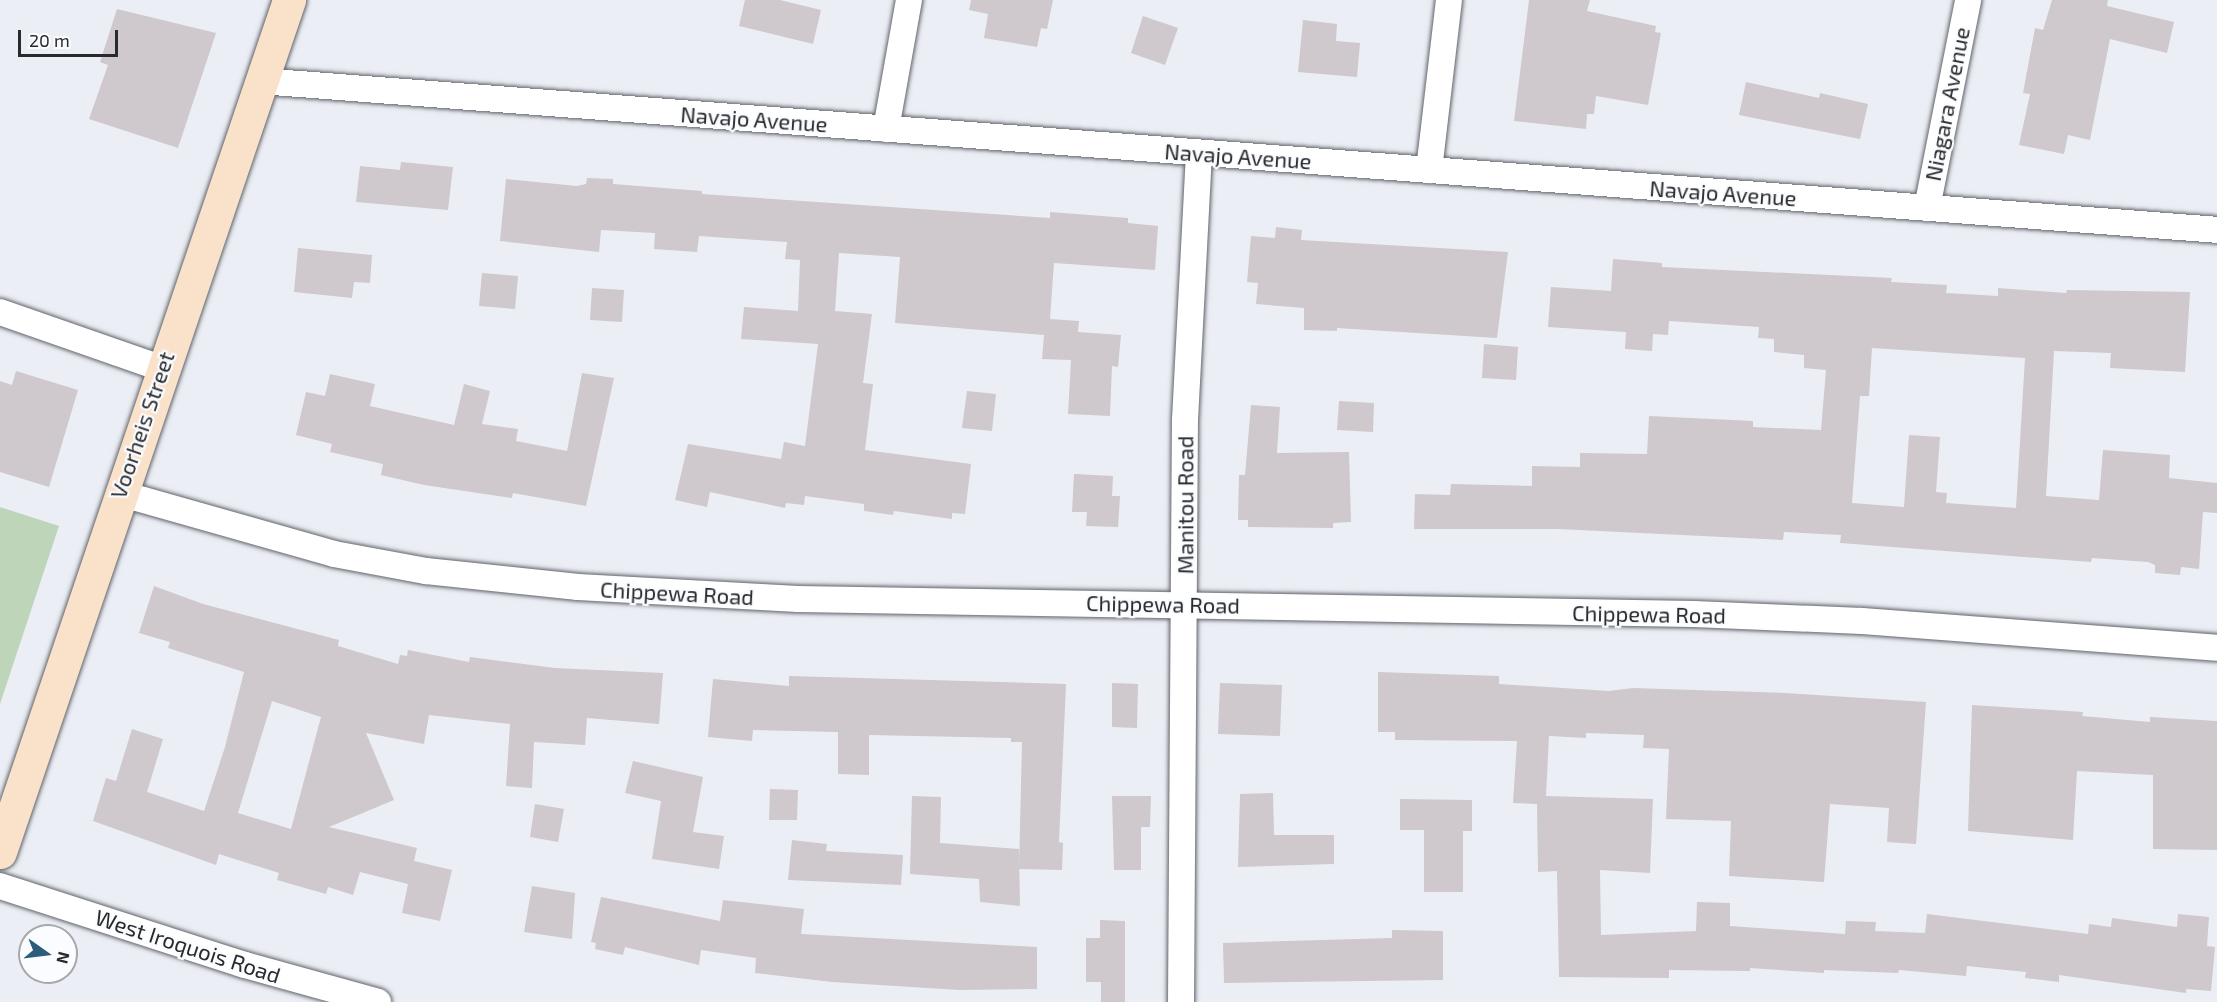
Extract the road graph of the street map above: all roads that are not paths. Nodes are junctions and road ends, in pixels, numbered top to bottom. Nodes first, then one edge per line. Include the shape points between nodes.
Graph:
1 (289, 0) edge
2 (909, 0) edge
3 (1449, 0) edge
4 (1968, 0) edge
5 (260, 81) junction
6 (886, 129) junction
7 (1199, 153) junction
8 (1429, 170) junction
9 (1927, 208) junction
10 (2217, 230) edge
11 (0, 312) edge
12 (161, 368) junction
13 (119, 493) junction
14 (1184, 605) junction
15 (2217, 648) edge
16 (0, 852) edge
17 (0, 886) edge
18 (378, 1002) edge
19 (1181, 1002) edge

1 - 5 street, Voorheis Street
2 - 6 street
3 - 8 street
4 - 9 street, Niagara Avenue
5 - 6 street, Navajo Avenue
5 - 12 street, Voorheis Street
6 - 7 street, Navajo Avenue
7 - 8 street, Navajo Avenue
7 - 14 street, Manitou Road via 1186,399
8 - 9 street, Navajo Avenue
9 - 10 street, Navajo Avenue
11 - 12 street
12 - 13 street, Voorheis Street
13 - 14 street, Chippewa Road via 334,554 472,576 741,597
13 - 16 street, Voorheis Street
14 - 15 street, Chippewa Road via 1784,618
14 - 19 street, Manitou Road
17 - 18 street, West Iroquois Road via 245,965

